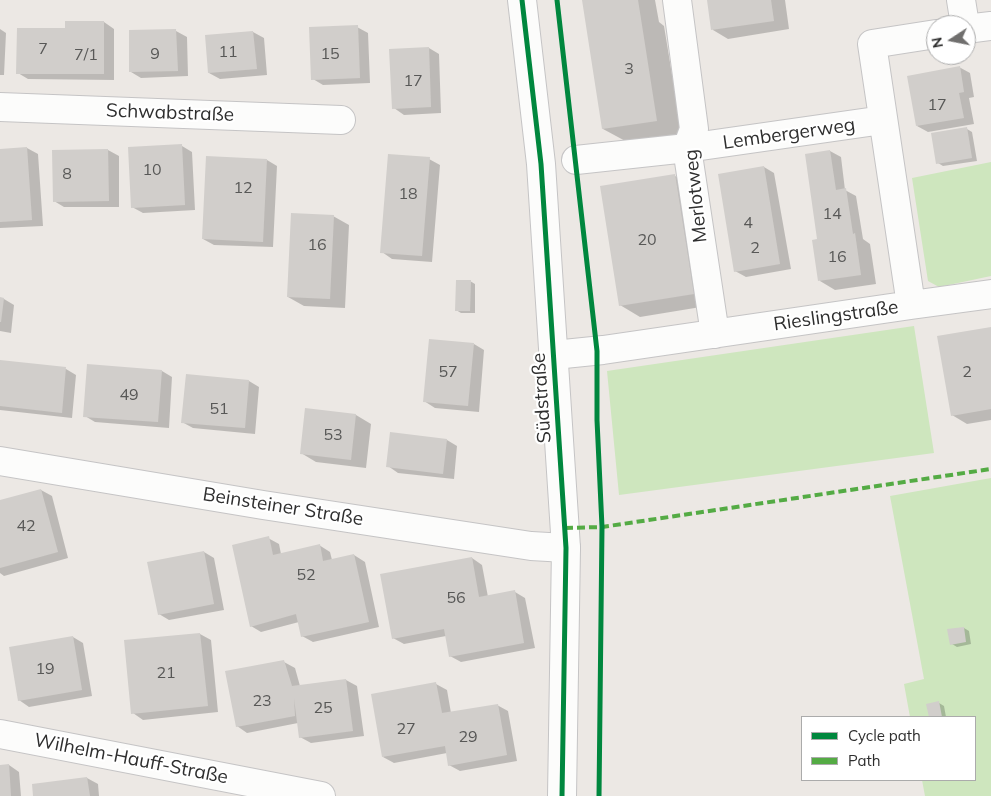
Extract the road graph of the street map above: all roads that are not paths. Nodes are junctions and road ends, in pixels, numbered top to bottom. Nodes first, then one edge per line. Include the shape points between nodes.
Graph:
1 (522, 0) edge
2 (677, 0) edge
3 (961, 0) edge
4 (963, 15) edge
5 (991, 26) edge
6 (976, 28) edge
7 (926, 36) edge
8 (0, 108) edge
9 (341, 120) dead end
10 (883, 120) junction
11 (687, 148) junction
12 (576, 160) dead end
13 (991, 294) edge
14 (911, 305) junction
15 (715, 334) junction
16 (554, 355) junction
17 (0, 461) edge
18 (566, 548) junction
19 (0, 734) edge
20 (321, 796) edge
21 (562, 796) edge

1 - 16 street, Südstraße via 541,164
2 - 11 street, Merlotweg via 694,129
3 - 4 street
5 - 6 street
7 - 10 street, Rieslingstraße via 872,44
8 - 9 street, Schwabstraße
10 - 11 street, Lembergerweg
10 - 14 street, Rieslingstraße
11 - 12 street, Lembergerweg
11 - 15 street, Merlotweg
13 - 14 street
14 - 15 street, Rieslingstraße
15 - 16 street, Rieslingstraße
16 - 18 street, Südstraße
17 - 18 street, Beinsteiner Straße via 262,505
18 - 21 street, Südstraße
19 - 20 street, Wilhelm-Hauff-Straße

